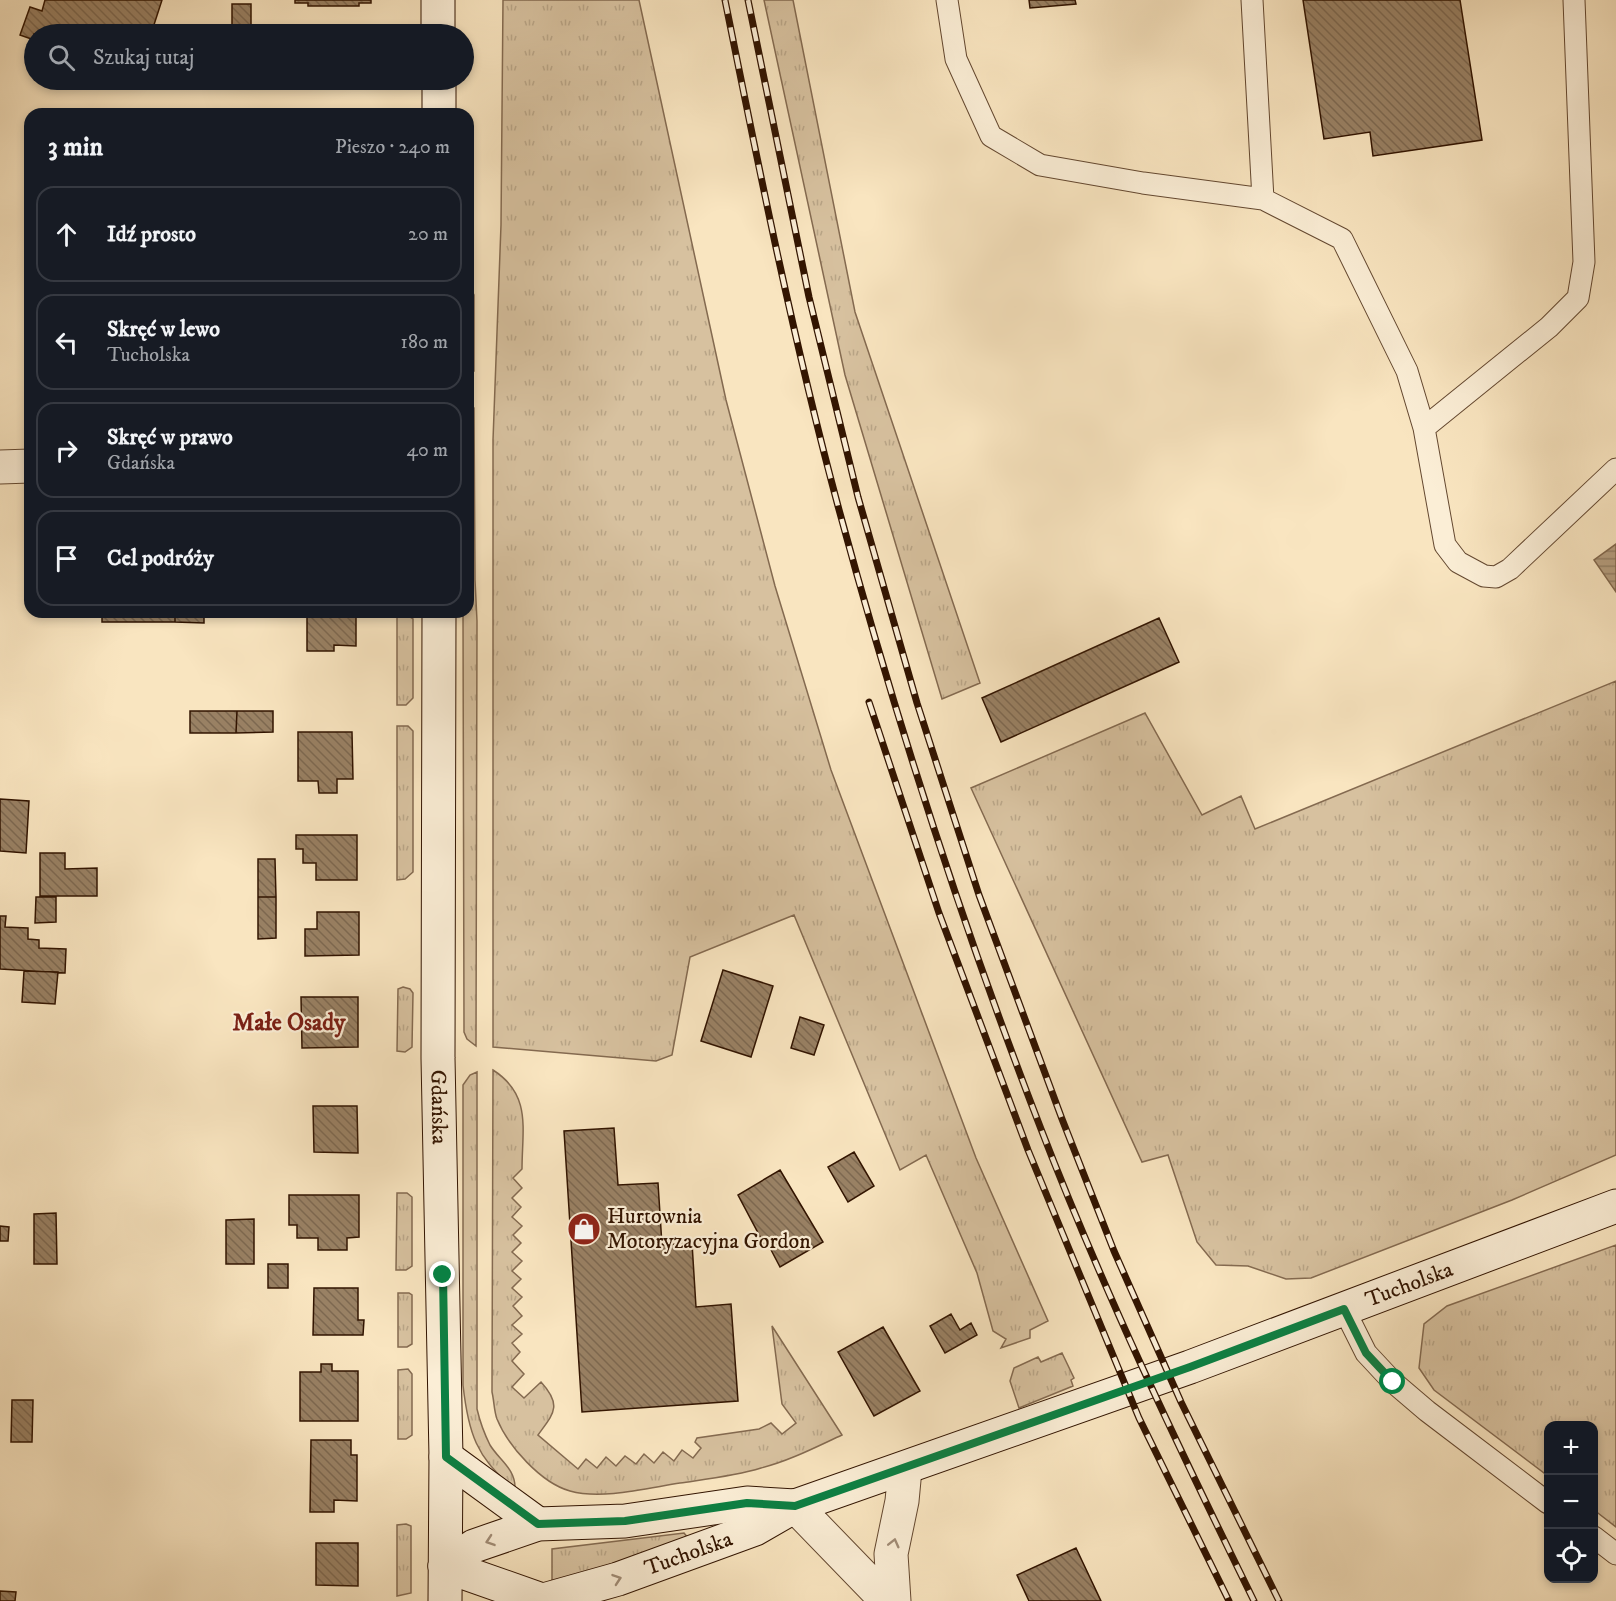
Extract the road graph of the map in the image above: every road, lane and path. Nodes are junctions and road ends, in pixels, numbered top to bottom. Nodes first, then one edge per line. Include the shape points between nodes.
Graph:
1 (438, 0) edge
2 (947, 0) edge
3 (1252, 0) edge
4 (1574, 0) edge
5 (438, 24) edge
6 (439, 90) edge
7 (439, 108) edge
8 (1263, 199) junction
9 (1424, 428) junction
10 (24, 466) edge
11 (0, 467) edge
12 (1616, 469) edge
13 (439, 618) edge
14 (1616, 1206) edge
15 (1344, 1309) junction
16 (446, 1457) junction
17 (905, 1469) junction
18 (1544, 1500) edge
19 (795, 1506) junction
20 (538, 1524) junction
21 (1598, 1541) edge
22 (1616, 1554) edge
23 (445, 1566) junction
24 (541, 1600) edge
25 (445, 1601) edge
26 (888, 1601) edge
27 (894, 1601) edge

1 - 5 main road
2 - 8 lane via 956,59 991,136 1040,165
3 - 8 lane
4 - 9 lane via 1584,262 1578,298 1549,327
6 - 7 main road
8 - 9 lane via 1342,239 1407,371
9 - 12 lane via 1445,545 1458,562 1484,576 1496,577 1510,568
10 - 11 main road
13 - 16 main road, Gdańska via 438,1058
14 - 15 main road, Tucholska
15 - 17 main road, Tucholska
15 - 18 lane via 1366,1353 1393,1382
16 - 20 main road
16 - 23 main road, Gdańska
17 - 19 main road, Tucholska
27 -> 17 main road via 891,1554
19 - 20 main road, Tucholska via 747,1503 625,1521
24 -> 19 main road, Tucholska via 618,1580 745,1532
19 - 26 main road
20 -> 23 main road, Tucholska via 474,1546
21 - 22 lane
23 - 24 main road, Tucholska
23 - 25 main road, Gdańska

